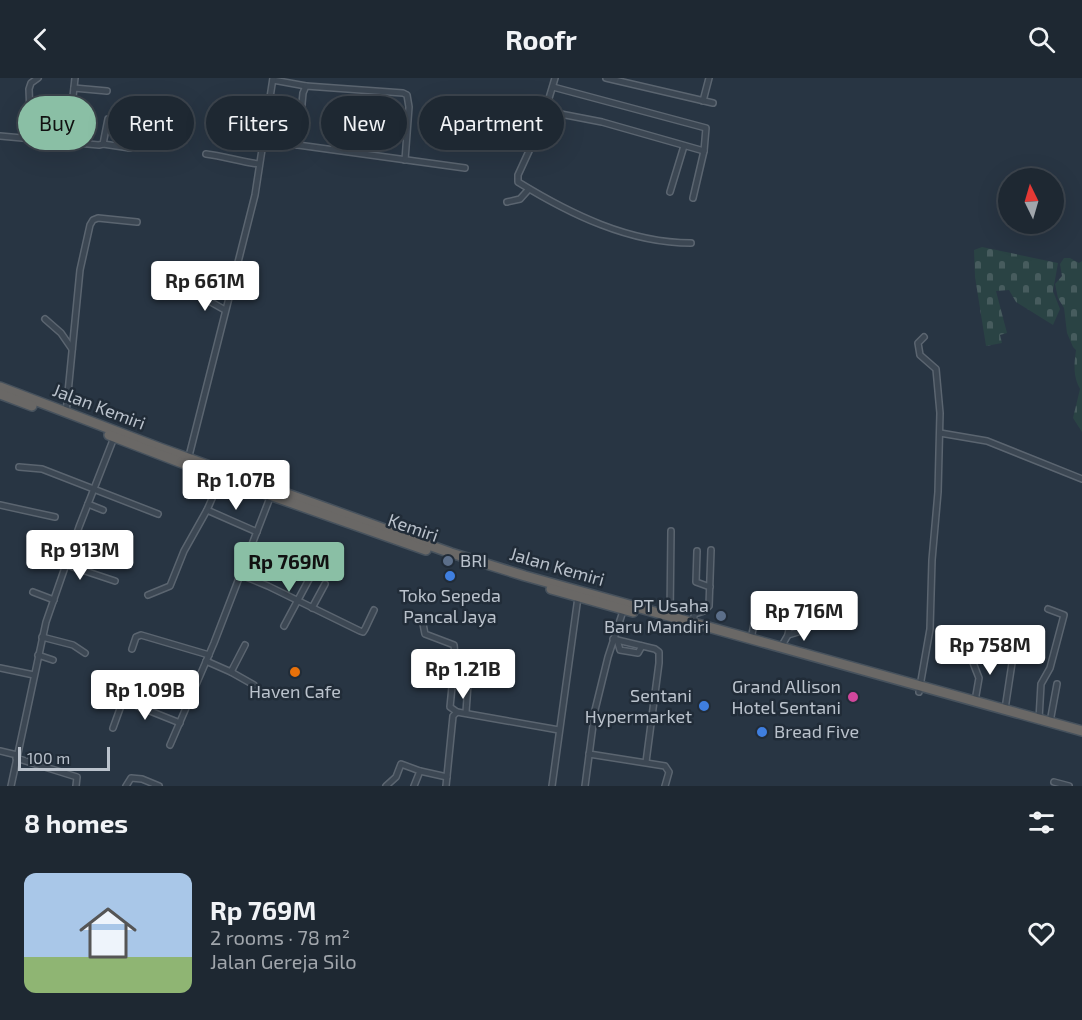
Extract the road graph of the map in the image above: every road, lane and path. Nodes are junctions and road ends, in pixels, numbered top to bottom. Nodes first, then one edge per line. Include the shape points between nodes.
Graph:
1 (38, 78) edge
2 (75, 78) edge
3 (555, 78) edge
4 (606, 78) edge
5 (709, 78) edge
6 (273, 79) edge
7 (306, 86) junction
8 (553, 87) junction
9 (74, 88) junction
10 (107, 91) dead end
11 (29, 96) edge
12 (73, 96) edge
13 (270, 96) edge
14 (303, 96) edge
15 (550, 96) edge
16 (703, 101) junction
17 (713, 103) dead end
18 (564, 115) edge
19 (108, 119) dead end
20 (0, 136) edge
21 (18, 138) edge
22 (103, 144) junction
23 (96, 145) edge
24 (108, 145) edge
25 (684, 146) junction
26 (309, 147) edge
27 (262, 150) edge
28 (530, 150) edge
29 (704, 151) junction
30 (206, 154) dead end
31 (405, 160) junction
32 (258, 164) junction
33 (465, 168) dead end
34 (529, 189) junction
35 (670, 192) dead end
36 (693, 198) dead end
37 (507, 202) dead end
38 (137, 222) dead end
39 (691, 243) dead end
40 (195, 293) dead end
41 (225, 310) junction
42 (45, 318) dead end
43 (924, 337) dead end
44 (72, 350) junction
45 (0, 387) edge
46 (0, 394) edge
47 (66, 413) junction
48 (940, 433) junction
49 (116, 434) junction
50 (188, 462) junction
51 (19, 467) dead end
52 (221, 478) junction
53 (1082, 478) edge
54 (93, 490) junction
55 (271, 495) junction
56 (88, 504) junction
57 (0, 505) edge
58 (103, 510) dead end
59 (207, 510) junction
60 (158, 514) dead end
61 (55, 517) dead end
62 (671, 531) dead end
63 (257, 532) junction
64 (711, 550) dead end
65 (697, 551) dead end
66 (52, 560) dead end
67 (66, 564) junction
68 (314, 570) dead end
69 (239, 574) junction
70 (115, 581) dead end
71 (325, 584) dead end
72 (710, 587) junction
73 (33, 592) dead end
74 (148, 595) dead end
75 (578, 597) junction
76 (794, 597) dead end
77 (54, 600) junction
78 (298, 600) junction
79 (624, 607) junction
80 (312, 608) junction
81 (1048, 609) dead end
82 (374, 610) dead end
83 (670, 617) junction
84 (422, 619) dead end
85 (691, 622) junction
86 (754, 624) dead end
87 (804, 625) dead end
88 (284, 626) dead end
89 (788, 634) junction
90 (42, 637) junction
91 (615, 639) junction
92 (751, 639) junction
93 (245, 645) dead end
94 (781, 647) junction
95 (132, 650) dead end
96 (971, 650) dead end
97 (85, 653) dead end
98 (38, 655) junction
99 (209, 655) junction
100 (53, 660) dead end
101 (206, 661) junction
102 (1012, 663) dead end
103 (0, 668) edge
104 (231, 672) junction
105 (34, 675) junction
106 (468, 684) dead end
107 (1058, 684) dead end
108 (254, 685) dead end
109 (920, 689) junction
110 (975, 701) junction
111 (1005, 710) junction
112 (458, 712) junction
113 (466, 712) junction
114 (1035, 720) junction
115 (1050, 722) junction
116 (180, 723) junction
117 (113, 728) dead end
118 (559, 730) junction
119 (1082, 731) edge
120 (1082, 737) edge
121 (170, 745) dead end
122 (0, 751) edge
123 (589, 754) junction
124 (17, 756) junction
125 (646, 762) junction
126 (420, 771) junction
127 (447, 777) junction
128 (1054, 782) dead end
129 (11, 786) edge
130 (76, 786) edge
131 (126, 786) edge
132 (159, 786) edge
133 (386, 786) edge
134 (414, 786) edge
135 (446, 786) edge
136 (552, 786) edge
137 (585, 786) edge
138 (665, 786) edge
139 (1069, 786) edge

1 - 11 street via 31,83
2 - 9 street
3 - 8 street
4 - 16 street
5 - 16 street
6 - 7 street
6 - 13 street
7 - 14 street
7 - 31 street via 405,93 409,107
8 - 15 street
8 - 29 street via 704,126
9 - 10 street
9 - 12 street
16 - 17 street
18 - 25 street
19 - 22 street
20 - 21 street
22 - 23 street
22 - 24 street
25 - 29 street
25 - 35 street
26 - 31 street
27 - 32 street
28 - 34 street via 517,179
29 - 36 street
30 - 32 street
31 - 33 street
32 - 41 street via 253,202
34 - 37 street via 519,199
34 - 39 street via 605,226 667,242
38 - 44 street via 98,218 90,225 80,270
40 - 41 street
41 - 50 street
42 - 44 street
43 - 48 street via 918,350 937,371
44 - 47 street
45 - 47 highway, Jalan Kemiri
46 - 49 highway, Kemiri
47 - 49 highway, Jalan Kemiri
48 - 53 street via 987,441
48 - 109 street via 930,629
49 - 50 highway, Kemiri
49 - 54 street
50 - 52 highway, Kemiri
50 - 79 highway, Jalan Kemiri via 451,553
51 - 54 street via 42,469
52 - 55 highway, Kemiri
52 - 59 street
54 - 56 street
54 - 60 street
55 - 63 street
55 - 75 highway, Kemiri via 468,564
56 - 58 street
56 - 67 street
57 - 61 street
59 - 63 street
59 - 74 street via 170,586
62 - 83 street
63 - 69 street
64 - 72 street
65 - 72 street via 696,582
66 - 67 street
67 - 70 street
67 - 77 street
68 - 78 street
69 - 78 street
69 - 99 street
71 - 80 street
72 - 85 street via 709,606 695,614
73 - 77 street
75 - 79 highway, Kemiri
75 - 118 street
76 - 89 street
77 - 90 street
78 - 80 street
78 - 88 street
79 - 83 highway, Jalan Kemiri
79 - 91 street
79 - 109 highway, Kemiri
80 - 82 street via 363,632
81 - 114 street via 1064,615 1050,668 1041,684
83 - 85 highway, Jalan Kemiri
84 - 112 street via 425,634 454,645 450,706
85 - 92 highway, Jalan Kemiri
86 - 92 street
87 - 89 street via 798,632
89 - 94 street
90 - 97 street via 73,645
90 - 98 street
91 - 123 street via 595,710
91 - 125 street via 659,652
92 - 94 highway, Jalan Kemiri
93 - 104 street
94 - 109 highway, Jalan Kemiri
95 - 99 street via 136,637 141,635
96 - 110 street via 979,681
98 - 100 street
98 - 105 street
99 - 101 street
101 - 104 street
101 - 116 street
102 - 111 street
103 - 105 street
104 - 108 street
105 - 124 street
106 - 113 street
107 - 115 street
109 - 110 highway, Jalan Kemiri
109 - 114 highway, Kemiri
110 - 111 highway, Jalan Kemiri
111 - 114 highway, Jalan Kemiri
112 - 113 street
112 - 127 street via 453,716
113 - 118 street
114 - 115 highway, Jalan Kemiri
114 - 120 highway, Jalan Kemiri
115 - 119 highway, Jalan Kemiri
116 - 117 street via 125,701
116 - 121 street
118 - 136 street
122 - 124 street
123 - 125 street
123 - 137 street
124 - 129 street
124 - 130 street via 77,777
125 - 138 street via 667,767
126 - 127 street
126 - 133 street via 401,764 396,777
126 - 134 street
127 - 135 street
128 - 139 street
131 - 132 street via 135,777

